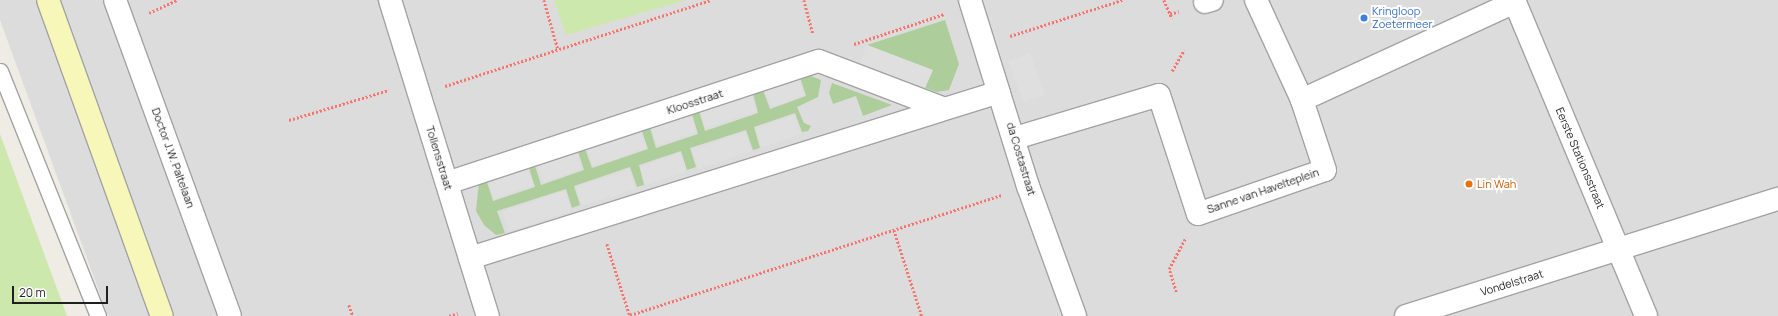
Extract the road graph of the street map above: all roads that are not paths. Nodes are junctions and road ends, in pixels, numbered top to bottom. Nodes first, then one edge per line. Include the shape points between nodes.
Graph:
1 (48, 0) edge
2 (115, 0) edge
3 (390, 0) edge
4 (1256, 0) edge
5 (1515, 1) edge
6 (971, 2) edge
7 (0, 71) edge
8 (999, 92) junction
9 (1302, 100) junction
10 (942, 108) junction
11 (1015, 138) junction
12 (447, 183) junction
13 (1778, 199) edge
14 (1618, 249) junction
15 (470, 258) junction
16 (98, 316) edge
17 (162, 316) edge
18 (230, 316) edge
19 (488, 316) edge
20 (1075, 316) edge
21 (1406, 316) edge
22 (1646, 316) edge

1 - 17 street
2 - 18 street, Doctor J.W. Paltelaan
3 - 12 street, Tollensstraat
4 - 9 street, Sanne van Havelteplein
5 - 9 street
5 - 14 street, Eerste Stationsstraat
6 - 8 street, da Costastraat
7 - 16 lane
8 - 10 street
8 - 11 street, da Costastraat
9 - 11 street, Sanne van Havelteplein via 1325,170 1198,214 1159,95
10 - 12 street, Kloosstraat via 819,61
10 - 15 street via 600,219
11 - 20 street, da Costastraat via 1028,186
12 - 15 street, Tollensstraat
13 - 14 street, Vondelstraat
14 - 21 street, Vondelstraat
14 - 22 street, Eerste Stationsstraat
15 - 19 street, Tollensstraat

